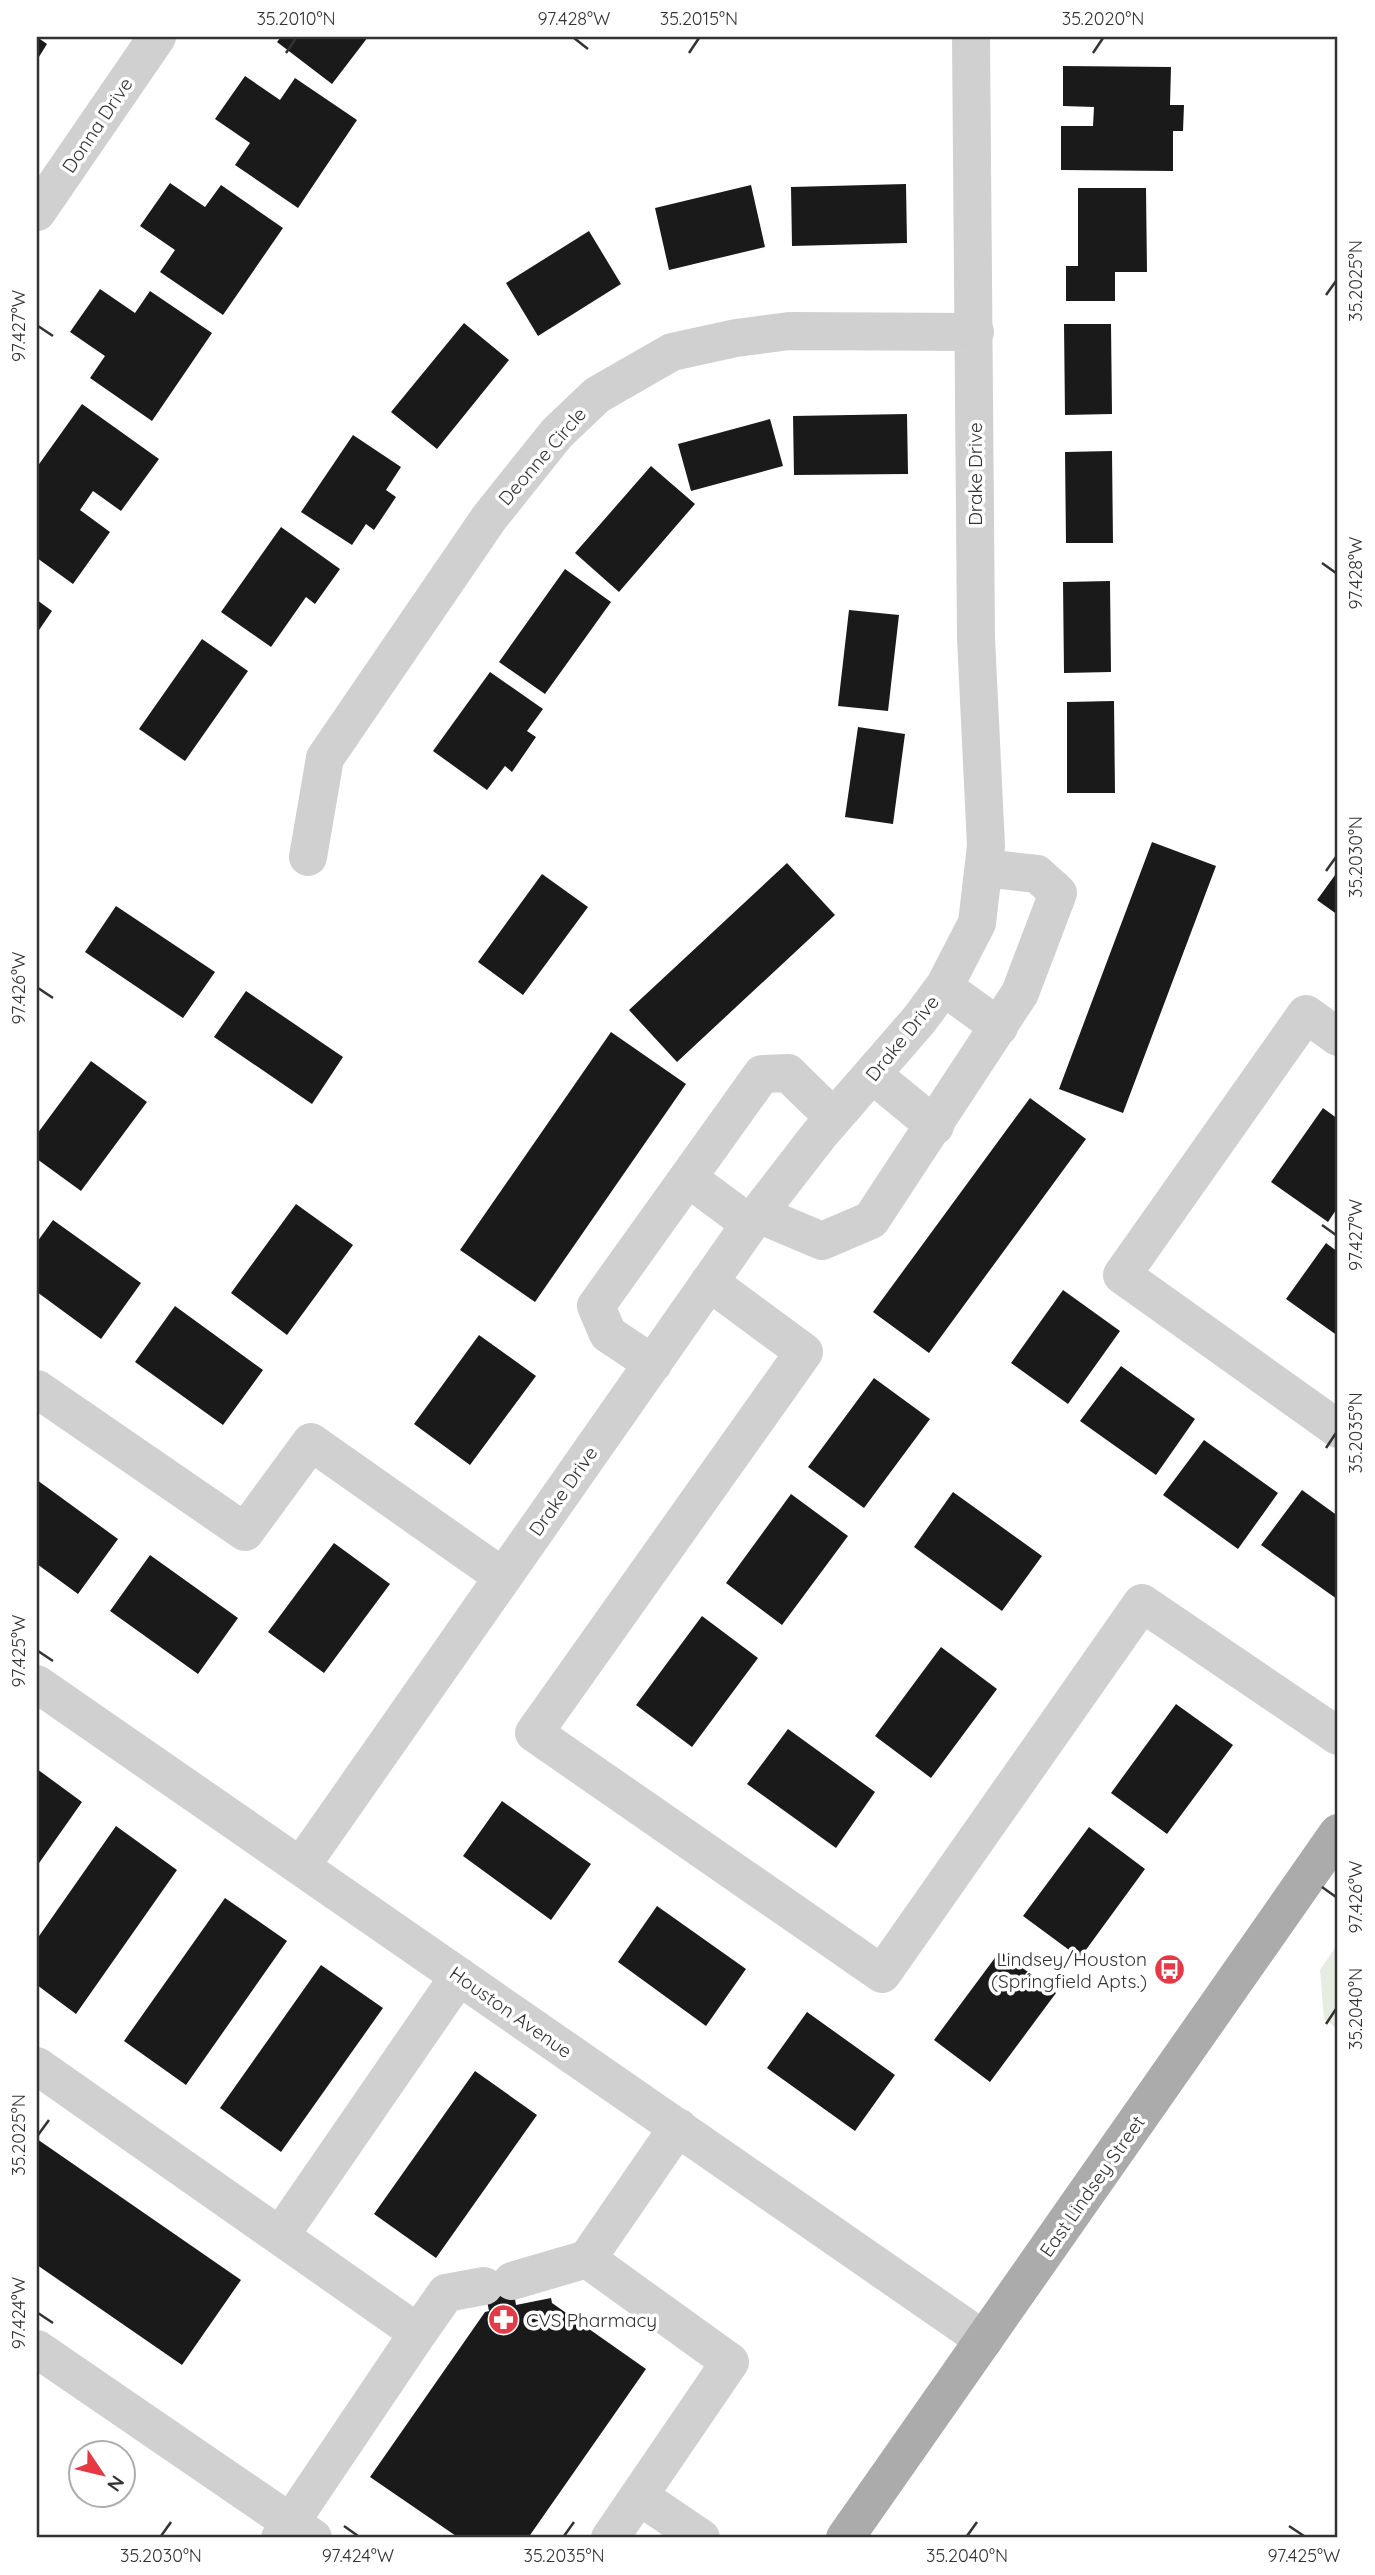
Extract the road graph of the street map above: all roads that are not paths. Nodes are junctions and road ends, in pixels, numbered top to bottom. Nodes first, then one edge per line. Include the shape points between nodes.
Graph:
1 (157, 37) edge
2 (971, 37) edge
3 (37, 212) edge
4 (975, 332) junction
5 (308, 857) dead end
6 (984, 868) junction
7 (944, 987) junction
8 (999, 1027) junction
9 (1338, 1037) edge
10 (873, 1075) junction
11 (834, 1118) junction
12 (935, 1126) junction
13 (688, 1178) junction
14 (754, 1219) junction
15 (709, 1282) junction
16 (653, 1364) junction
17 (37, 1389) edge
18 (1338, 1429) edge
19 (503, 1577) junction
20 (37, 1684) edge
21 (1338, 1736) edge
22 (1338, 1833) edge
23 (300, 1866) junction
24 (459, 1976) junction
25 (37, 2066) edge
26 (678, 2127) junction
27 (280, 2236) junction
28 (587, 2259) junction
29 (418, 2333) junction
30 (984, 2340) junction
31 (37, 2349) edge
32 (639, 2496) junction
33 (294, 2533) edge
34 (610, 2538) edge
35 (701, 2538) edge
36 (845, 2538) edge

1 - 3 street, Donna Drive
2 - 4 street, Drake Drive
4 - 5 street, Deonne Circle via 789,331 736,338 672,352 597,394 557,433 489,518 326,758
4 - 6 street, Drake Drive via 976,638
6 - 7 street, Drake Drive via 977,923
6 - 8 street via 1037,874 1058,893 1020,993
7 - 8 street
7 - 10 street, Drake Drive
8 - 12 street
9 - 18 street via 1306,1014 1122,1275
10 - 11 street, Drake Drive
10 - 12 street
11 - 13 street via 788,1073 762,1074
11 - 14 street, Drake Drive
12 - 14 street via 871,1220 822,1241
13 - 14 street
13 - 16 street via 596,1306 608,1334
14 - 15 street, Drake Drive
15 - 16 street, Drake Drive
15 - 21 street via 804,1352 534,1733 882,1974 1142,1603
16 - 19 street, Drake Drive
17 - 19 street via 245,1532 311,1442
19 - 23 street, Drake Drive
20 - 23 street, Houston Avenue
22 - 30 main road, East Lindsey Street
23 - 24 street, Houston Avenue
24 - 26 street, Houston Avenue
24 - 27 street
25 - 27 street
26 - 28 street
26 - 30 street, Houston Avenue
27 - 29 street
28 - 29 street via 446,2293
28 - 32 street via 730,2362
29 - 33 street
30 - 36 main road, East Lindsey Street
31 - 33 street
32 - 34 street
32 - 35 street

